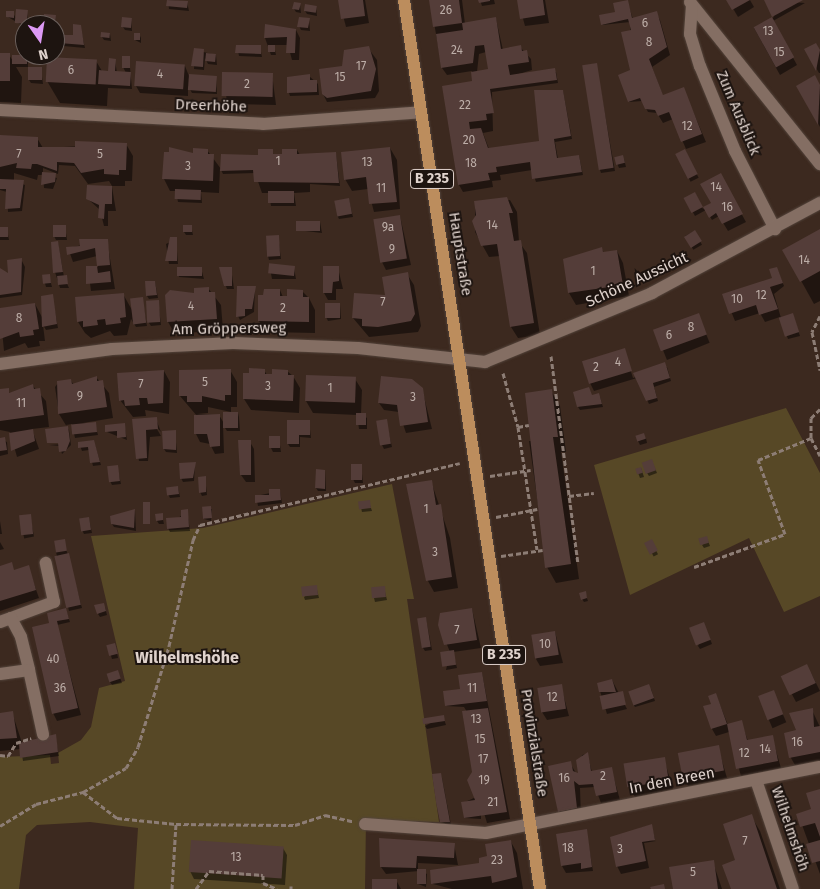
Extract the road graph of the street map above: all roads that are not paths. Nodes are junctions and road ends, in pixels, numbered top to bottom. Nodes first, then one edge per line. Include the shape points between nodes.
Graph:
1 (404, 0) edge
2 (690, 2) edge
3 (0, 110) edge
4 (421, 112) junction
5 (820, 164) edge
6 (820, 203) edge
7 (775, 229) junction
8 (460, 359) junction
9 (0, 364) edge
10 (479, 481) joint
11 (46, 563) dead end
12 (6, 620) edge
13 (29, 670) junction
14 (0, 674) edge
15 (43, 734) road end
16 (820, 767) edge
17 (756, 780) junction
18 (365, 824) road end
19 (530, 826) junction
20 (540, 889) edge
21 (793, 889) edge

1 - 4 main road, Hauptstraße / B 235
2 - 5 street, Zum Ausblick
2 - 7 street, Zum Ausblick via 690,34 700,66 735,151
3 - 4 street, Dreerhöhe via 263,124
4 - 8 main road, Hauptstraße / B 235
6 - 7 street, Schöne Aussicht
7 - 8 street, Schöne Aussicht via 611,311 486,362
8 - 9 street, Am Gröppersweg via 358,348 233,344 112,349
8 - 10 main road, Hauptstraße / B 235
10 - 19 main road, Provinzialstraße / B 235
11 - 12 street via 54,602
12 - 13 street via 21,637
13 - 14 street
13 - 15 street
16 - 17 street, In den Breen
17 - 19 street, In den Breen
17 - 21 street, Wilhelmshöh
18 - 19 street, In den Breen via 486,833
19 - 20 main road, Provinzialstraße / B 235

